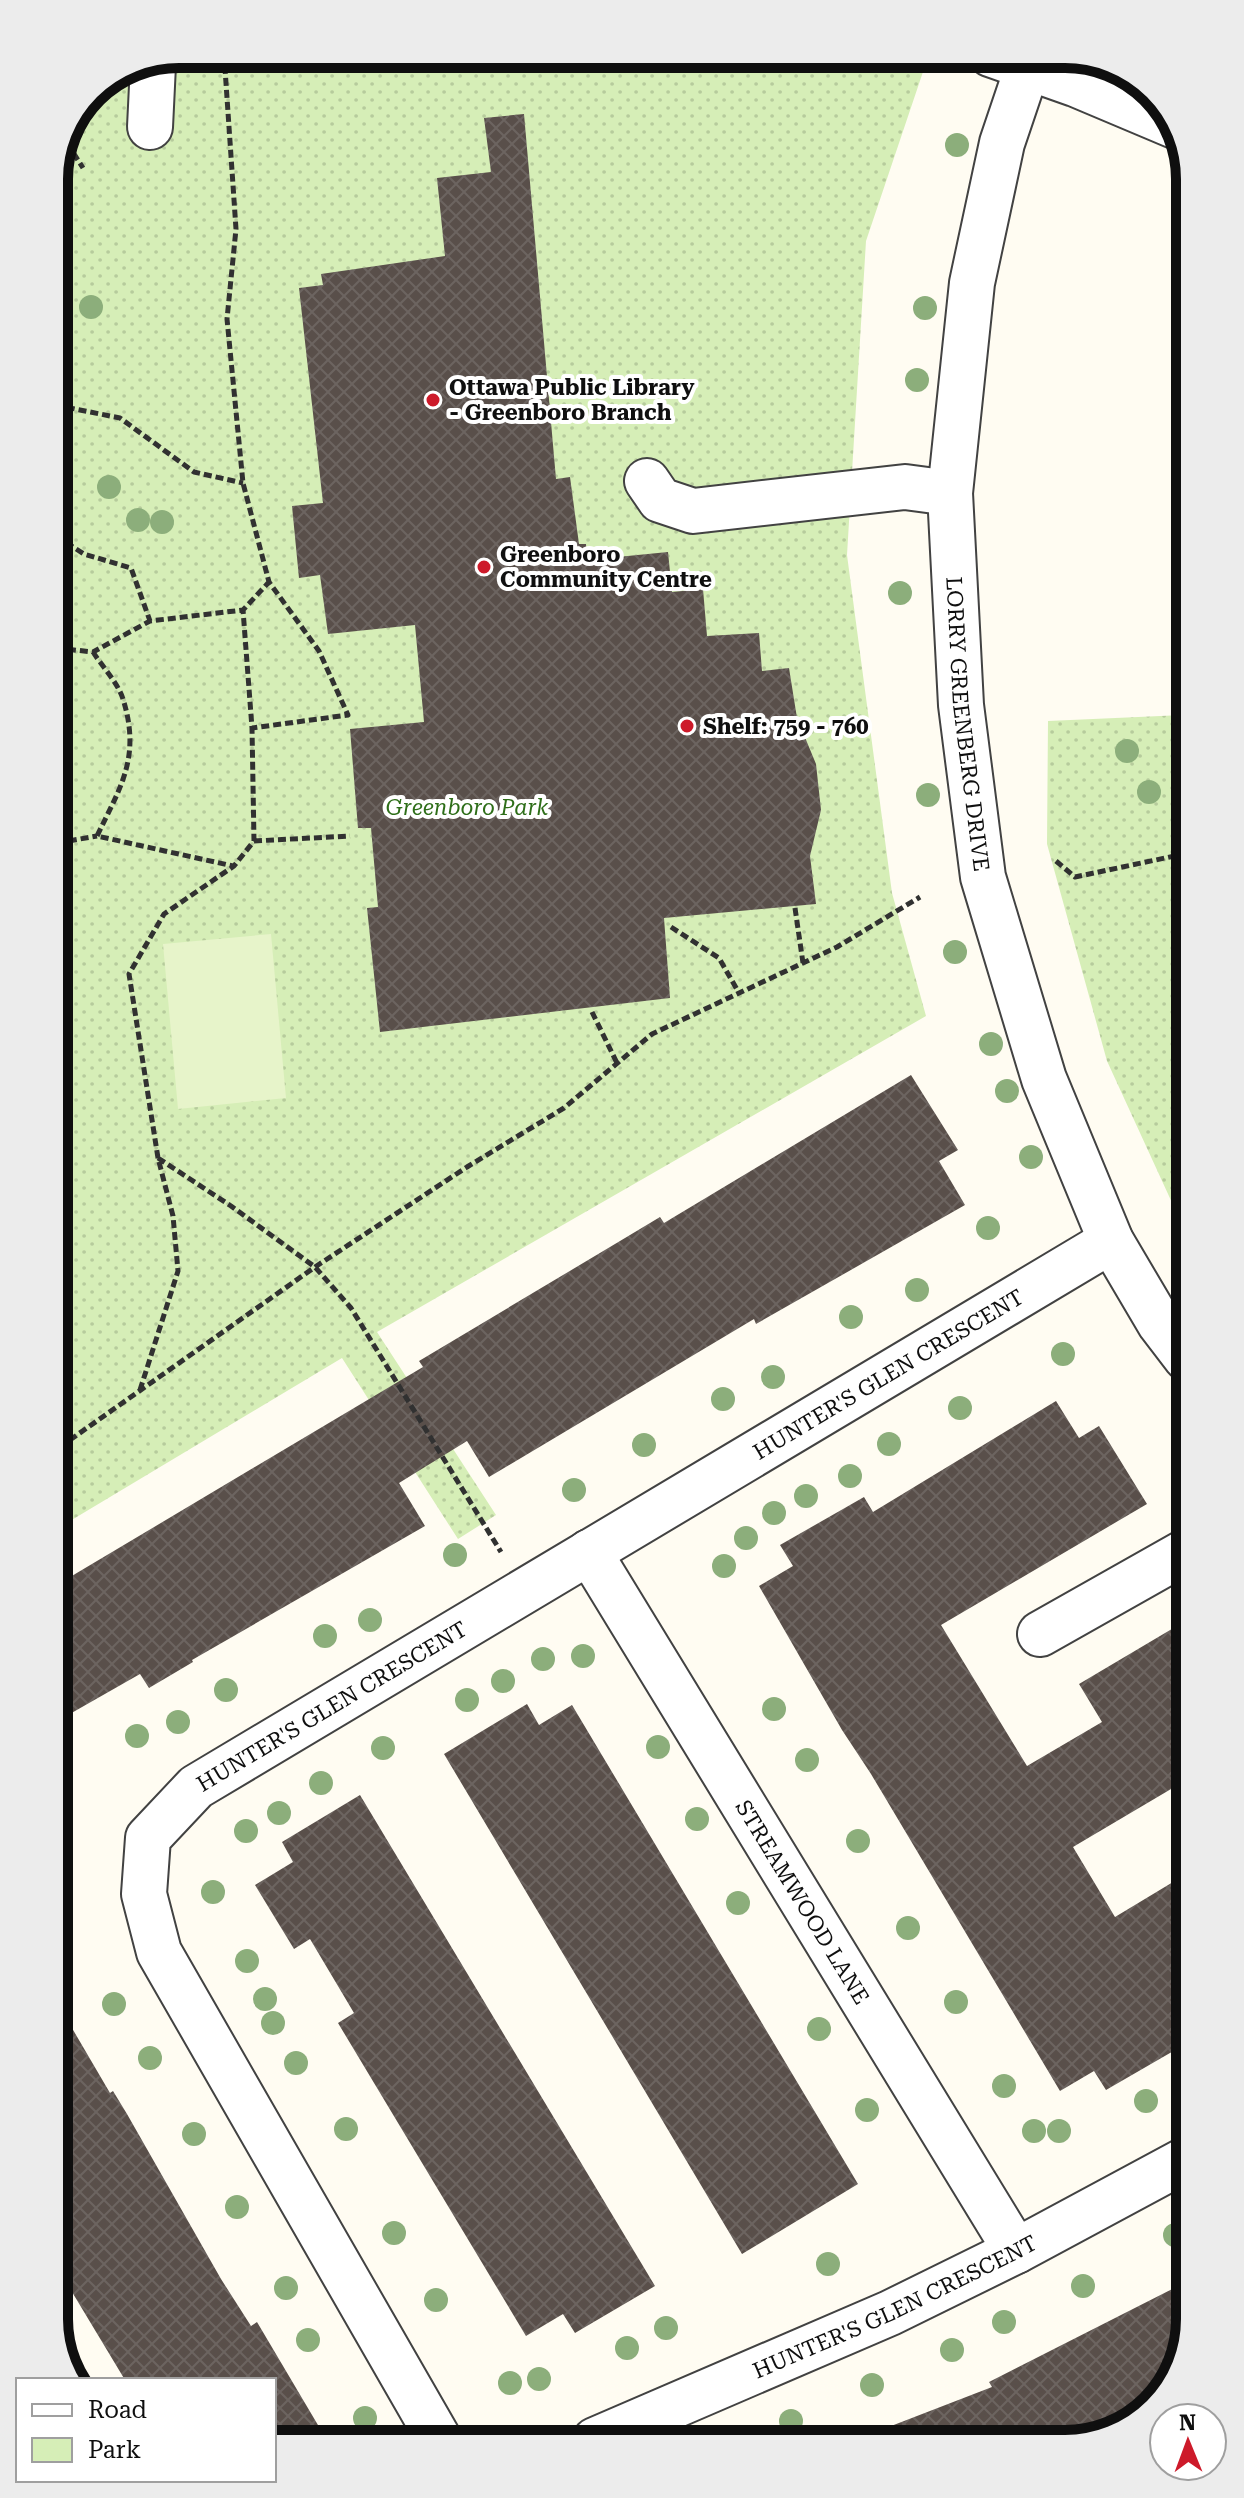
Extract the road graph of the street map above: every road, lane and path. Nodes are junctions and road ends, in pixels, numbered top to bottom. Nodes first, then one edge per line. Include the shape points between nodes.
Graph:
1 (225, 68) edge
2 (1015, 68) edge
3 (1038, 68) edge
4 (153, 71) edge
5 (1158, 119) edge
6 (150, 127) dead end
7 (72, 151) edge
8 (83, 168) dead end
9 (68, 408) edge
10 (647, 481) dead end
11 (243, 483) junction
12 (950, 493) junction
13 (68, 544) edge
14 (269, 582) junction
15 (243, 610) junction
16 (150, 621) junction
17 (68, 649) edge
18 (93, 652) junction
19 (252, 728) junction
20 (97, 836) junction
21 (350, 836) dead end
22 (68, 841) edge
23 (254, 841) junction
24 (1176, 856) edge
25 (1056, 861) dead end
26 (234, 866) junction
27 (920, 897) dead end
28 (795, 908) dead end
29 (671, 927) dead end
30 (803, 963) junction
31 (739, 993) junction
32 (592, 1012) dead end
33 (617, 1063) junction
34 (158, 1158) junction
35 (1111, 1241) junction
36 (315, 1267) junction
37 (1176, 1345) edge
38 (139, 1390) junction
39 (68, 1441) edge
40 (589, 1552) junction
41 (1176, 1557) edge
42 (525, 1590) junction
43 (1040, 1634) dead end
44 (1176, 2165) edge
45 (1016, 2251) junction
46 (434, 2430) edge
47 (618, 2430) edge

1 - 11 path via 236,229 227,319
2 - 12 street, LORRY GREENBERG DRIVE via 972,283
3 - 5 street
4 - 6 street
7 - 8 path
9 - 11 path via 120,418 194,472
10 - 12 street via 660,500 693,511 905,487
11 - 14 path
12 - 35 street, LORRY GREENBERG DRIVE via 961,705 983,877 1044,1079
13 - 16 path via 131,568
14 - 15 path
14 - 19 path via 319,651 348,715
15 - 16 path
15 - 19 path
16 - 18 path
17 - 18 path
18 - 20 path via 123,697 131,744 126,774
19 - 23 path
20 - 22 path
20 - 26 path
21 - 23 path
23 - 26 path
24 - 25 path via 1075,877
26 - 34 path via 164,914 129,974
27 - 30 path
28 - 30 path
29 - 31 path via 719,958
30 - 31 path
31 - 33 path via 652,1034
32 - 33 path
33 - 36 path via 564,1108
34 - 36 path
34 - 38 path via 173,1216 178,1271
35 - 37 street, LORRY GREENBERG DRIVE
35 - 40 street, HUNTER'S GLEN CRESCENT
36 - 38 path
36 - 42 path via 351,1308
38 - 39 path
40 - 42 street, HUNTER'S GLEN CRESCENT
40 - 45 street, STREAMWOOD LANE
41 - 43 street
42 - 46 street, HUNTER'S GLEN CRESCENT via 196,1787 148,1838 144,1894 159,1952
44 - 45 street, HUNTER'S GLEN CRESCENT
45 - 47 street, HUNTER'S GLEN CRESCENT via 890,2313

